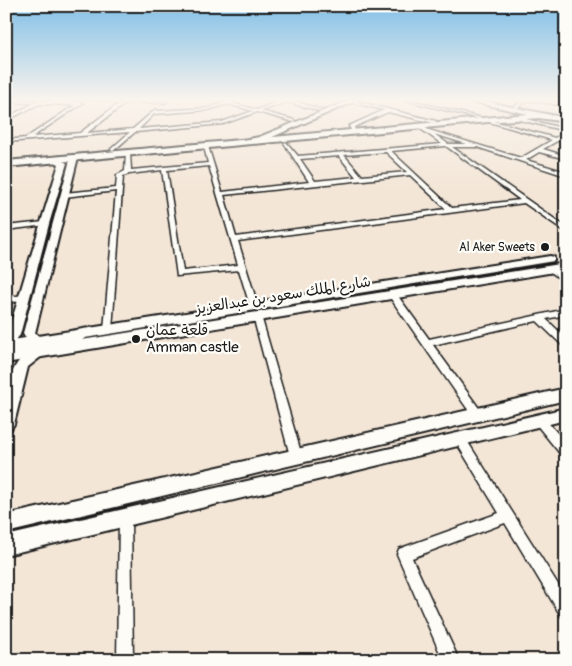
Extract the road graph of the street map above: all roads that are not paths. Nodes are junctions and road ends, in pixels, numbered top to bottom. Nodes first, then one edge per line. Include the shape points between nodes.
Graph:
1 (40, 130) edge
2 (89, 130) edge
3 (150, 130) edge
4 (269, 130) edge
5 (274, 130) edge
6 (288, 130) edge
7 (342, 130) edge
8 (386, 130) joint
9 (425, 130) edge
10 (429, 130) edge
11 (524, 130) edge
12 (566, 131) edge
13 (133, 132) junction
14 (276, 134) junction
15 (301, 134) junction
16 (81, 136) junction
17 (262, 137) junction
18 (26, 139) junction
19 (240, 139) junction
20 (556, 139) junction
21 (6, 141) edge
22 (566, 142) edge
23 (286, 143) dead end
24 (445, 145) junction
25 (479, 146) junction
26 (206, 147) junction
27 (113, 150) junction
28 (160, 150) junction
29 (387, 150) junction
30 (539, 150) junction
31 (128, 153) junction
32 (340, 154) junction
33 (81, 157) junction
34 (296, 158) junction
35 (566, 158) edge
36 (6, 160) edge
37 (55, 160) junction
38 (522, 160) junction
39 (6, 164) edge
40 (211, 164) junction
41 (72, 169) junction
42 (164, 169) junction
43 (61, 170) junction
44 (128, 172) junction
45 (410, 173) junction
46 (566, 174) edge
47 (360, 178) junction
48 (313, 183) junction
49 (119, 189) junction
50 (220, 194) junction
51 (64, 195) junction
52 (526, 201) junction
53 (451, 210) junction
54 (44, 224) junction
55 (6, 228) edge
56 (566, 230) edge
57 (234, 239) junction
58 (566, 257) edge
59 (242, 266) junction
60 (566, 266) edge
61 (550, 268) junction
62 (473, 270) junction
63 (566, 281) edge
64 (415, 290) junction
65 (392, 294) junction
66 (25, 298) junction
67 (6, 300) edge
68 (255, 311) junction
69 (566, 312) edge
70 (33, 318) junction
71 (538, 318) junction
72 (19, 319) junction
73 (108, 330) junction
74 (92, 333) junction
75 (426, 343) junction
76 (6, 344) edge
77 (566, 344) edge
78 (39, 347) junction
79 (6, 357) edge
80 (566, 394) edge
81 (476, 414) junction
82 (566, 414) edge
83 (540, 420) junction
84 (6, 424) edge
85 (460, 439) junction
86 (566, 452) edge
87 (296, 456) junction
88 (507, 516) junction
89 (125, 518) junction
90 (6, 524) edge
91 (6, 546) edge
92 (566, 612) edge
93 (125, 660) edge
94 (450, 660) edge

1 - 18 street
2 - 16 street
3 - 13 street
4 - 19 main road
5 - 14 main road
6 - 15 highway
7 - 15 highway
8 - 14 highway via 288,138
8 - 26 highway
9 - 24 street
10 - 25 street
11 - 20 street
12 - 20 street
13 - 16 street
13 - 27 street
14 - 15 highway
14 - 17 highway
16 - 18 street
17 - 19 highway
17 - 28 main road
18 - 21 street
19 - 27 highway
20 - 22 street
20 - 30 street
23 - 34 street
24 - 25 street
24 - 29 street
24 - 52 street
25 - 38 street
26 - 28 highway
26 - 40 street
27 - 36 highway
28 - 31 highway
29 - 32 street
29 - 45 street
30 - 35 street
30 - 38 street
31 - 33 highway
31 - 44 street
32 - 34 street
32 - 47 street
33 - 37 highway
33 - 41 street via 74,160
34 - 48 street
37 - 39 highway
37 - 43 street via 63,161
38 - 46 street
40 - 42 street
40 - 50 street
41 - 43 street
41 - 51 street
42 - 44 street
42 - 59 street via 180,274
43 - 54 street
44 - 49 street via 120,176
45 - 47 street
45 - 53 street
47 - 48 street
48 - 50 street
49 - 51 street
49 - 73 street
50 - 57 street
51 - 70 street
52 - 53 street
52 - 56 street
53 - 57 street
54 - 55 street
54 - 66 street
57 - 59 street
58 - 62 main road, شارع الملك سعود بن عبدالعزيز
59 - 68 street
60 - 61 main road, شارع الملك سعود بن عبدالعزيز
61 - 63 street
61 - 64 main road, شارع الملك سعود بن عبدالعزيز
62 - 64 main road via 480,274
62 - 68 main road, شارع الملك سعود بن عبدالعزيز
64 - 65 main road, شارع الملك سعود بن عبدالعزيز
65 - 68 main road, شارع الملك سعود بن عبدالعزيز
65 - 75 street
66 - 67 street
66 - 72 street
68 - 73 main road, شارع الملك سعود بن عبدالعزيز
68 - 78 main road, شارع الملك سعود بن عبدالعزيز
68 - 87 street
69 - 71 street
70 - 72 street
70 - 78 street via 29,336
71 - 75 street
71 - 77 street
72 - 76 street via 14,336
73 - 74 main road, شارع الملك سعود بن عبدالعزيز
74 - 78 main road, شارع الملك سعود بن عبدالعزيز
74 - 79 street via 64,342 14,350
75 - 81 street
76 - 78 main road, شارع الملك سعود بن عبدالعزيز
78 - 79 main road, شارع الملك سعود بن عبدالعزيز
78 - 84 street via 22,365
80 - 81 street
81 - 87 street
82 - 83 street
83 - 85 street
83 - 86 street
85 - 88 street
85 - 89 street
87 - 90 street
88 - 92 street
88 - 94 street via 404,554
89 - 91 street
89 - 93 street

